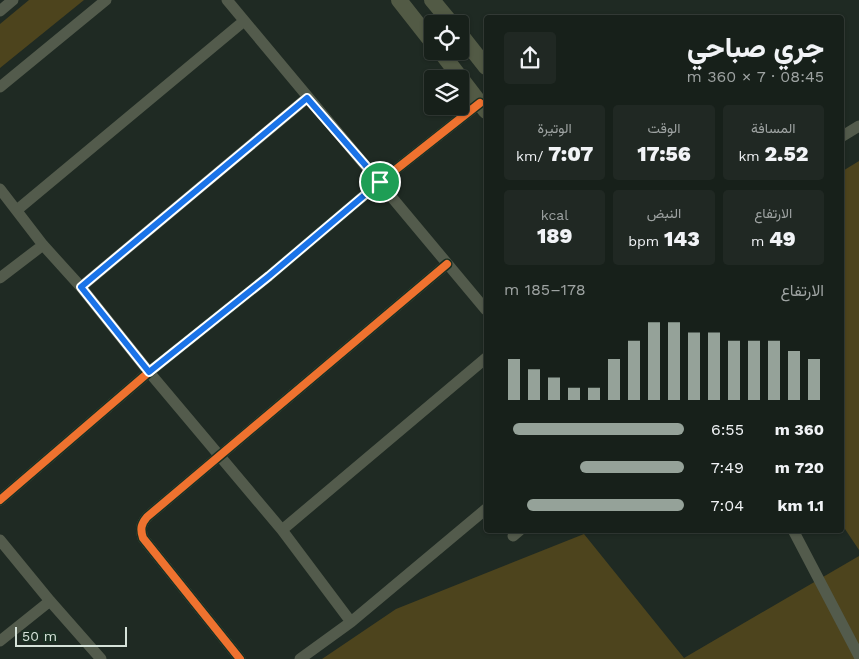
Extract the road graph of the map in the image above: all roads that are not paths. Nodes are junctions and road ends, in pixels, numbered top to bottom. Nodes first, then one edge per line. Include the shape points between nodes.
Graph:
1 (13, 0) edge
2 (106, 0) edge
3 (227, 0) edge
4 (399, 0) edge
5 (432, 0) edge
6 (0, 11) edge
7 (444, 15) edge
8 (244, 21) junction
9 (424, 32) edge
10 (469, 45) edge
11 (447, 60) edge
12 (484, 64) edge
13 (0, 87) edge
14 (307, 98) junction
15 (483, 107) edge
16 (859, 126) edge
17 (844, 135) edge
18 (380, 182) junction
19 (0, 189) edge
20 (18, 210) junction
21 (43, 245) junction
22 (447, 264) junction
23 (0, 278) edge
24 (81, 287) junction
25 (484, 308) edge
26 (484, 360) edge
27 (149, 372) junction
28 (219, 455) junction
29 (0, 500) edge
30 (484, 510) edge
31 (282, 530) junction
32 (794, 533) edge
33 (0, 540) edge
34 (50, 601) junction
35 (351, 622) junction
36 (0, 641) edge
37 (859, 656) edge
38 (101, 659) edge
39 (240, 659) edge
40 (300, 659) edge

1 - 6 street
2 - 13 street
3 - 8 street
4 - 9 main road
5 - 7 main road
8 - 14 street
8 - 20 street
10 - 12 main road
11 - 15 main road
14 - 18 street
14 - 24 street
15 - 18 street
16 - 17 street
18 - 22 street
18 - 27 street
19 - 20 street
20 - 21 street
21 - 23 street
21 - 24 street
22 - 25 street
22 - 28 street
24 - 27 street
26 - 31 street
27 - 28 street
27 - 29 street
28 - 31 street
28 - 39 street via 147,517 141,532
30 - 35 street
31 - 35 street
32 - 37 street
33 - 34 street
34 - 36 street
34 - 38 street
35 - 40 street

